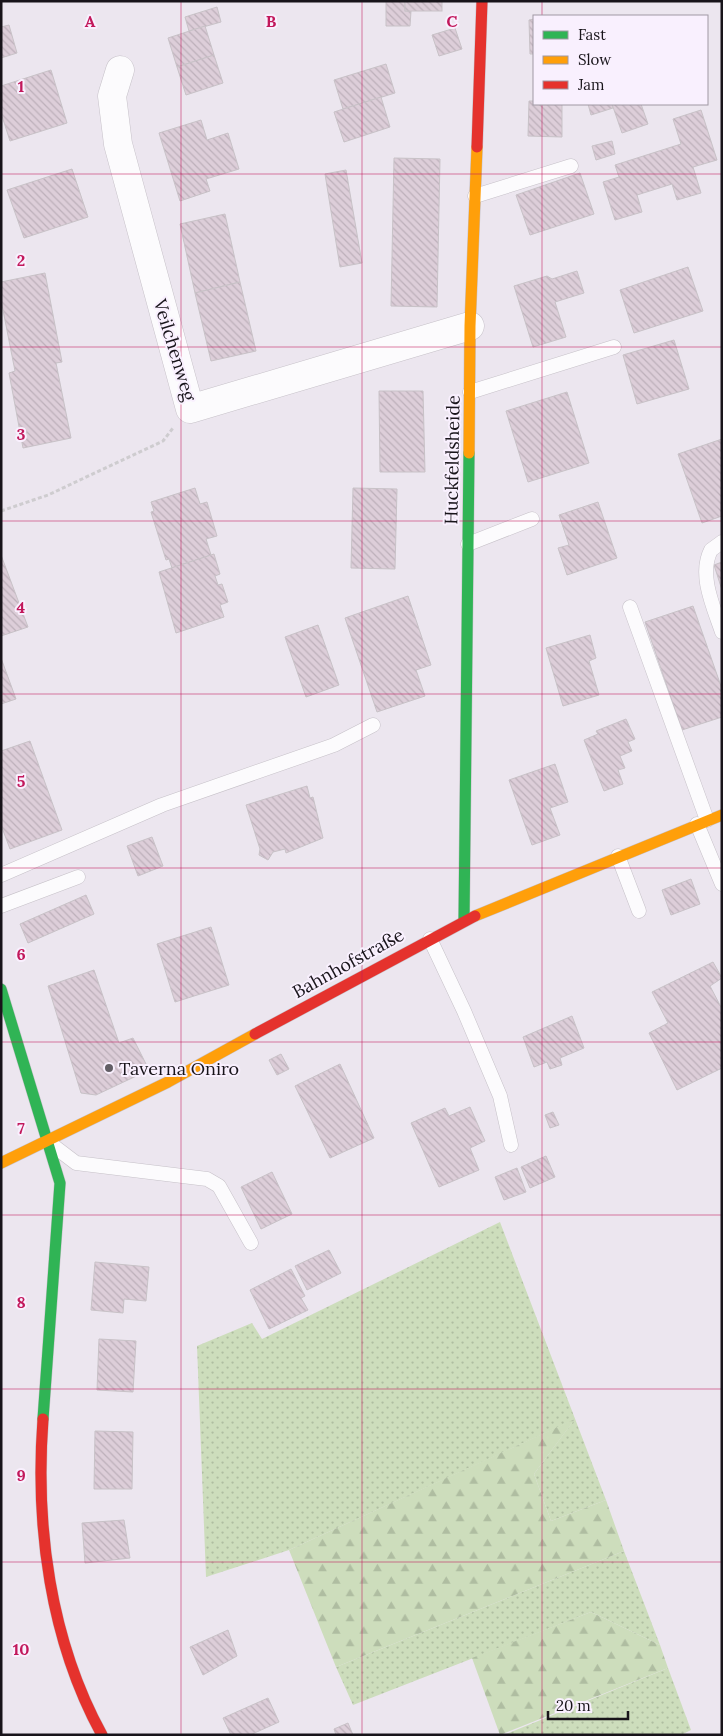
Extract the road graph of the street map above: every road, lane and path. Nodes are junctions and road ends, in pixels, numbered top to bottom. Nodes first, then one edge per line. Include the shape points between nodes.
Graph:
1 (482, 1) edge
2 (120, 70) dead end
3 (572, 166) dead end
4 (475, 196) junction
5 (470, 326) junction
6 (614, 347) dead end
7 (470, 392) junction
8 (190, 409) junction
9 (1, 511) edge
10 (532, 519) dead end
11 (722, 542) edge
12 (468, 544) junction
13 (630, 607) dead end
14 (722, 632) edge
15 (373, 725) dead end
16 (722, 815) edge
17 (702, 822) junction
18 (618, 856) junction
19 (1, 876) edge
20 (78, 877) dead end
21 (722, 884) edge
22 (1, 906) edge
23 (639, 911) dead end
24 (464, 920) junction
25 (430, 938) junction
26 (1, 989) edge
27 (47, 1140) junction
28 (511, 1145) dead end
29 (1, 1163) edge
30 (251, 1243) dead end
31 (102, 1735) edge

1 - 4 street, Huckfeldsheide
2 - 8 street, Veilchenweg via 112,96 118,144
3 - 4 lane
4 - 5 street, Huckfeldsheide
5 - 7 street, Huckfeldsheide
5 - 8 street, Veilchenweg
6 - 7 lane
7 - 12 street, Huckfeldsheide
8 - 9 path via 163,441 48,495
10 - 12 lane
11 - 14 lane via 711,550 706,571 709,593
12 - 24 street, Huckfeldsheide
13 - 17 lane
15 - 19 lane via 334,745 162,805
16 - 17 street, Bahnhofstraße
17 - 18 street, Bahnhofstraße
17 - 21 lane
18 - 23 lane
18 - 24 street, Bahnhofstraße
20 - 22 lane
24 - 25 street, Bahnhofstraße
25 - 27 street, Bahnhofstraße via 168,1082
25 - 28 lane via 500,1096
26 - 27 street
27 - 29 street, Bahnhofstraße
27 - 30 lane via 76,1163 207,1179 219,1186
27 - 31 street via 60,1183 41,1444 44,1542 59,1630 90,1713

